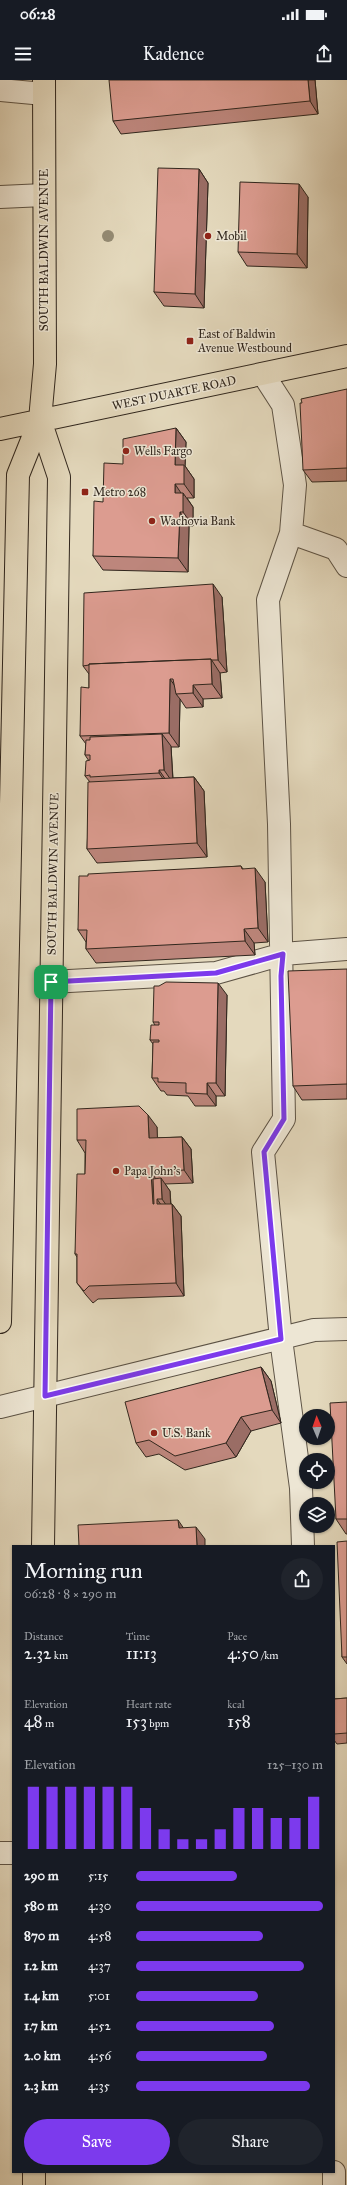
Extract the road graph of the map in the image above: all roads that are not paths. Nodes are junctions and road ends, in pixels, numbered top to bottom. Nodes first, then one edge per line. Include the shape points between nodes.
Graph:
1 (44, 87) edge
2 (0, 90) edge
3 (44, 195) junction
4 (0, 197) edge
5 (347, 356) edge
6 (263, 374) junction
7 (40, 420) junction
8 (0, 429) edge
9 (291, 533) junction
10 (347, 566) edge
11 (347, 949) edge
12 (283, 954) junction
13 (51, 982) junction
14 (0, 1322) edge
15 (347, 1329) edge
16 (281, 1339) junction
17 (45, 1396) junction
18 (0, 1407) edge
19 (43, 1545) edge
20 (303, 1545) edge
21 (0, 1853) edge
22 (12, 1853) edge
23 (34, 2173) edge
24 (334, 2173) edge
25 (34, 2185) edge
26 (334, 2185) edge

1 - 2 street
1 - 3 main road, SOUTH BALDWIN AVENUE
3 - 4 street
3 - 7 main road, SOUTH BALDWIN AVENUE via 45,359
5 - 6 main road, WEST DUARTE ROAD
6 - 7 main road, WEST DUARTE ROAD
6 - 9 street via 283,405 295,485
7 - 8 main road, WEST DUARTE ROAD
7 - 13 main road, SOUTH BALDWIN AVENUE via 59,477
7 - 14 main road, SOUTH BALDWIN AVENUE via 18,475
9 - 10 street via 336,549
9 - 12 street via 268,600
11 - 12 street
12 - 13 street via 216,973
12 - 16 street via 281,976 284,1119 264,1152
13 - 17 main road, SOUTH BALDWIN AVENUE
15 - 16 street via 314,1330
16 - 17 street
16 - 20 street via 301,1488
17 - 18 street
17 - 19 main road, SOUTH BALDWIN AVENUE
21 - 22 street
23 - 25 main road
24 - 26 street

